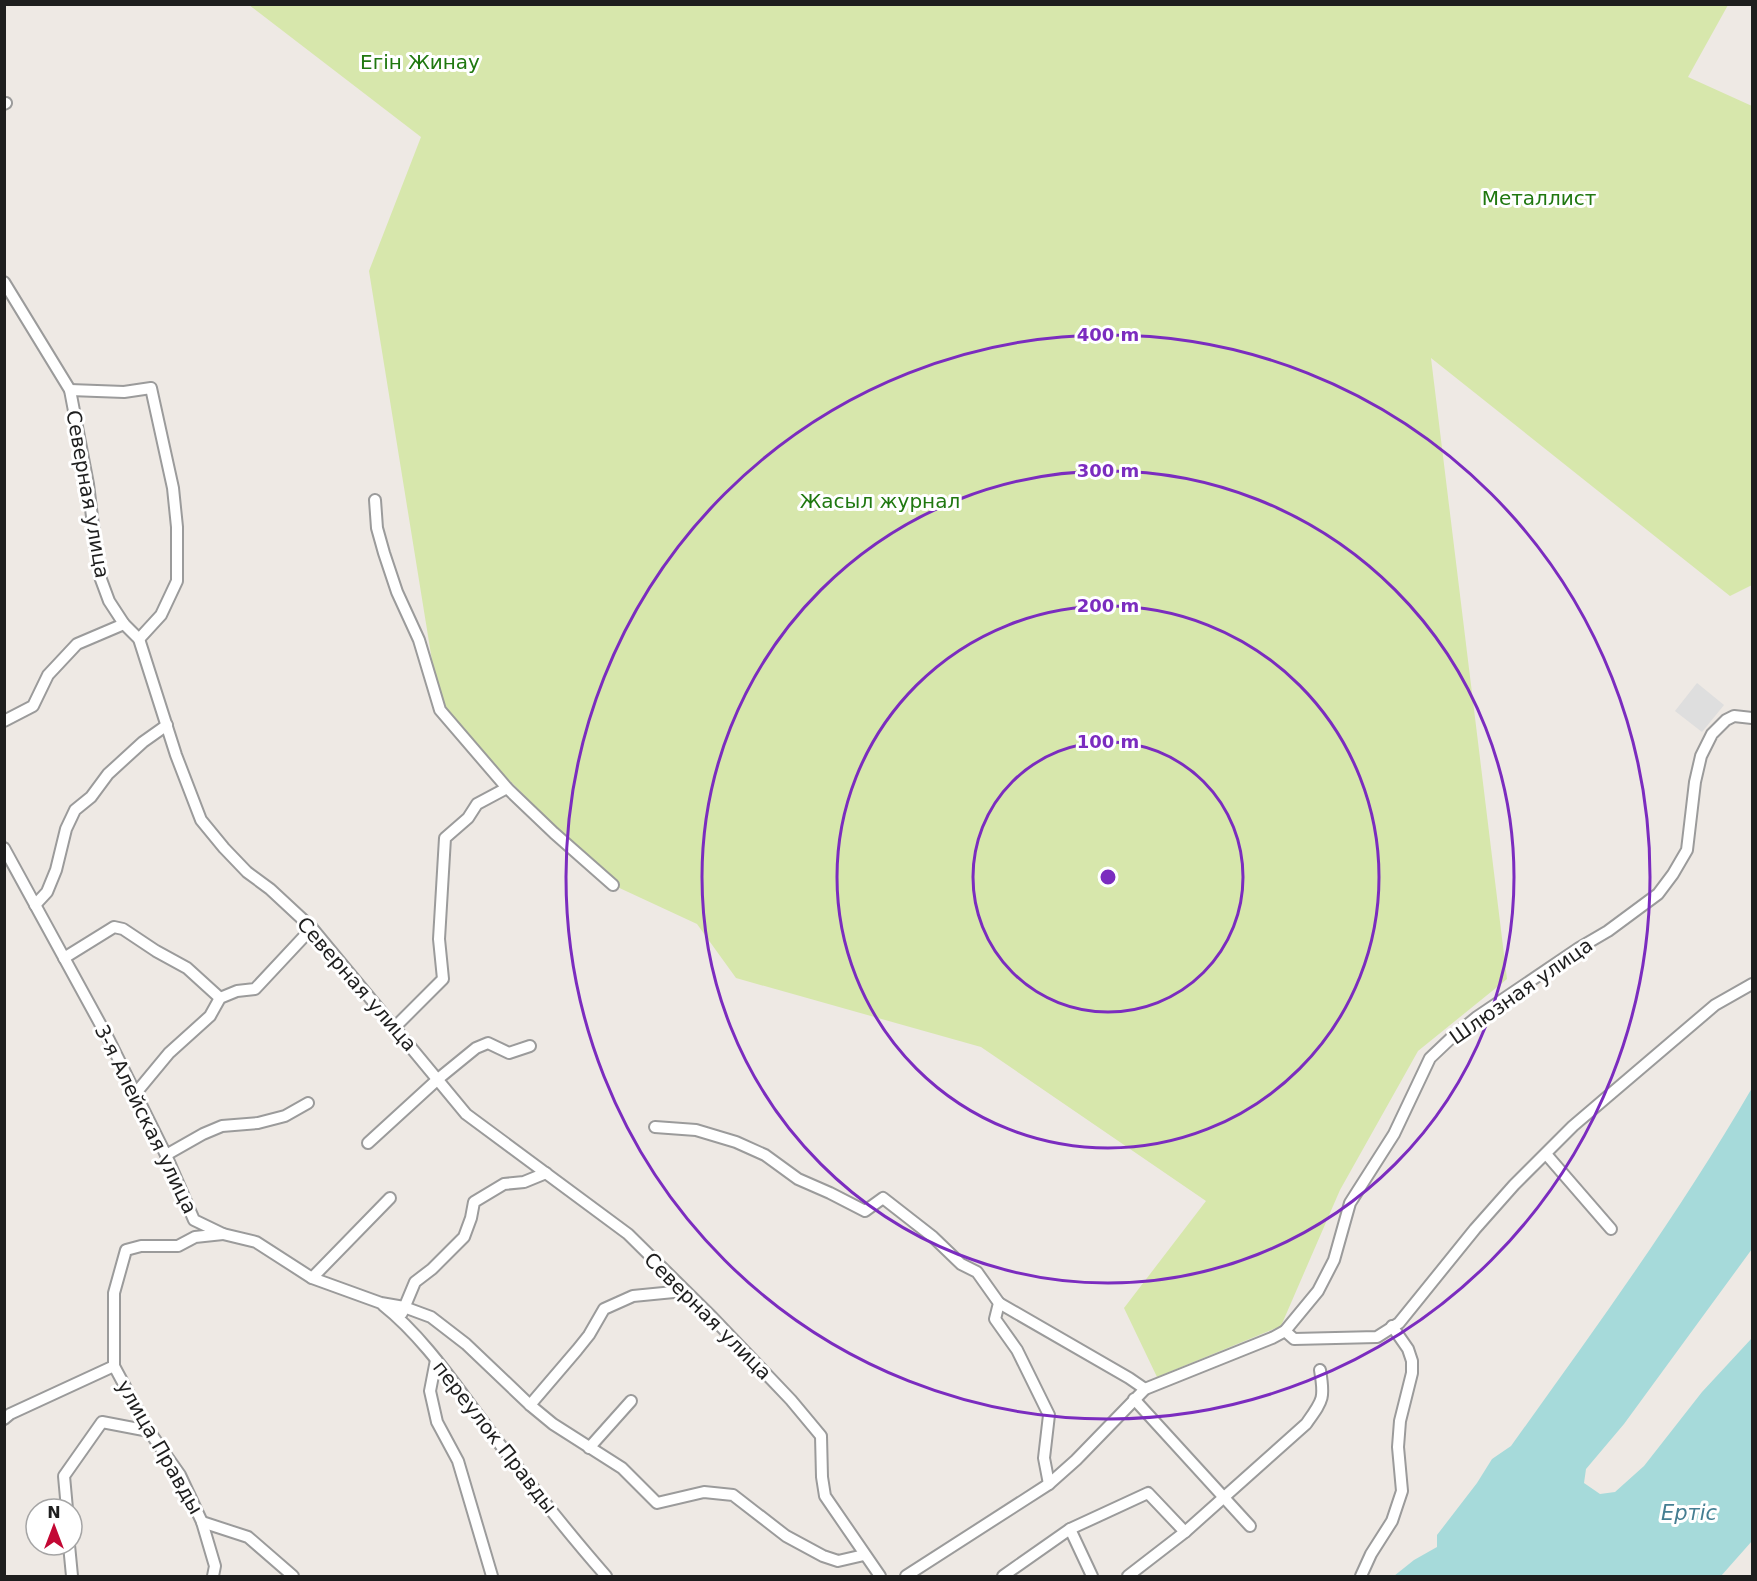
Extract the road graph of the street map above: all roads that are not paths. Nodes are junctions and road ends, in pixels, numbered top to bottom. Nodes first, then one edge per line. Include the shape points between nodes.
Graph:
1 (4, 282) edge
2 (70, 390) junction
3 (375, 500) dead end
4 (124, 624) junction
5 (139, 639) junction
6 (1752, 718) edge
7 (4, 721) edge
8 (167, 725) junction
9 (507, 788) junction
10 (4, 848) edge
11 (613, 885) dead end
12 (35, 905) junction
13 (312, 928) junction
14 (64, 958) junction
15 (1752, 984) edge
16 (220, 998) junction
17 (395, 1027) junction
18 (530, 1046) dead end
19 (438, 1079) junction
20 (135, 1094) junction
21 (308, 1102) dead end
22 (655, 1127) dead end
23 (368, 1143) dead end
24 (1546, 1154) junction
25 (166, 1155) junction
26 (546, 1173) junction
27 (390, 1198) dead end
28 (1611, 1229) dead end
29 (223, 1234) junction
30 (312, 1278) junction
31 (684, 1291) junction
32 (381, 1302) junction
33 (999, 1303) junction
34 (404, 1307) junction
35 (401, 1319) junction
36 (1392, 1326) junction
37 (1285, 1330) junction
38 (436, 1360) junction
39 (114, 1366) junction
40 (1320, 1370) dead end
41 (1145, 1389) junction
42 (1134, 1399) junction
43 (631, 1401) dead end
44 (530, 1405) junction
45 (6, 1412) edge
46 (149, 1431) junction
47 (589, 1448) junction
48 (1049, 1484) junction
49 (1223, 1496) junction
50 (66, 1497) edge
51 (202, 1522) junction
52 (1250, 1526) dead end
53 (1070, 1529) junction
54 (1185, 1532) junction
55 (864, 1555) junction
56 (70, 1557) edge
57 (72, 1576) edge
58 (213, 1576) edge
59 (293, 1576) edge
60 (492, 1576) edge
61 (606, 1576) edge
62 (880, 1576) edge
63 (906, 1576) edge
64 (1003, 1576) edge
65 (1092, 1576) edge
66 (1128, 1576) edge
67 (1361, 1576) edge

1 - 2 street, Северная улица
2 - 4 street, Северная улица via 88,484 99,574 109,601
2 - 5 street via 124,392 151,388 173,488 177,581 160,615
3 - 9 street via 384,553 419,640 440,710
4 - 5 street, Северная улица
4 - 7 street via 77,644 48,675 33,706
5 - 8 street, Северная улица
6 - 37 street, Шлюзная улица via 1734,716 1712,734 1701,756 1695,782 1687,850 1658,894 1477,1017 1430,1058 1394,1134 1350,1203 1334,1260 1318,1291
8 - 12 street via 108,774 75,810 47,892
8 - 13 street, Северная улица via 201,820 247,872
9 - 11 street
9 - 17 street via 477,804 468,818 445,838 439,939 443,980
10 - 12 street, 3-я Алейская улица
12 - 14 street, 3-я Алейская улица
13 - 16 street via 255,988
13 - 17 street, Северная улица
14 - 16 street via 114,927 123,929 187,968
14 - 20 street, 3-я Алейская улица
15 - 24 street via 1715,1005 1573,1126
16 - 20 street via 210,1016 169,1053
17 - 19 street, Северная улица
18 - 19 street via 509,1053 488,1043
19 - 23 street
19 - 26 street, Северная улица via 466,1114
20 - 25 street, 3-я Алейская улица
21 - 25 street via 285,1116 222,1126
22 - 33 street via 696,1130 736,1142 765,1155 798,1179 865,1211 884,1198 961,1264 977,1272
24 - 28 street
24 - 36 street via 1475,1229 1399,1323
25 - 29 street, 3-я Алейская улица via 195,1220
26 - 31 street, Северная улица via 628,1234
26 - 34 street via 524,1182 504,1184 474,1202 464,1237 415,1282
27 - 30 street
29 - 30 street via 256,1242
29 - 39 street, 3-я Алейская улица via 195,1237 178,1246 126,1250 114,1293
30 - 32 street
31 - 44 street via 633,1296 604,1309 589,1335
31 - 55 street, Северная улица via 821,1436 825,1496
32 - 34 street
32 - 35 street, переулок Правды
33 - 41 street
33 - 48 street via 995,1319 1017,1350 1049,1415 1044,1458
34 - 35 street
34 - 44 street via 431,1317 466,1344
35 - 38 street, переулок Правды
36 - 37 street via 1377,1337 1294,1339
36 - 67 street via 1412,1361 1398,1447 1402,1491 1392,1521
37 - 41 street, Шлюзная улица
38 - 60 street via 430,1391 437,1422 458,1461
38 - 61 street, переулок Правды
39 - 45 street, улица Правды
39 - 46 street, улица Правды
40 - 49 street via 1324,1391 1306,1424
41 - 42 street, Шлюзная улица
42 - 48 street, Шлюзная улица
42 - 49 street
43 - 47 street
44 - 47 street
46 - 50 street via 102,1422 64,1476
46 - 51 street, улица Правды via 180,1475
47 - 55 street via 622,1468 657,1503 704,1492 733,1495 786,1536 823,1556 838,1561
48 - 63 street, Шлюзная улица
49 - 52 street
49 - 54 street
51 - 58 street, улица Правды
51 - 59 street via 248,1537
53 - 54 street via 1148,1492
53 - 64 street
53 - 65 street
54 - 66 street
55 - 62 street, Северная улица
56 - 57 street

